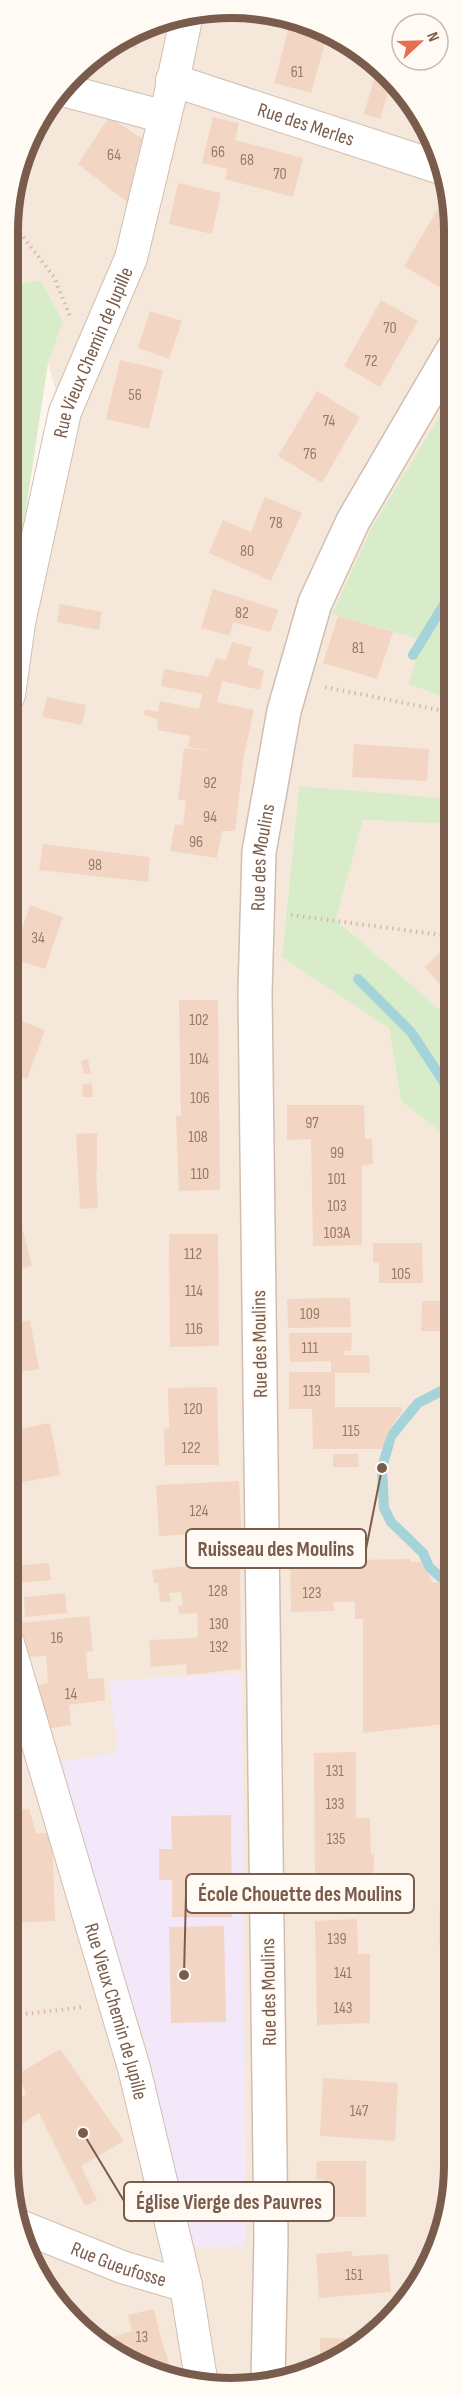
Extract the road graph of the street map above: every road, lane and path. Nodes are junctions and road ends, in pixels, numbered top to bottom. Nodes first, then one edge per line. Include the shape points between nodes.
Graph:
1 (185, 23) edge
2 (172, 80) junction
3 (70, 92) edge
4 (165, 117) junction
5 (434, 166) edge
6 (18, 230) edge
7 (444, 365) edge
8 (85, 366) junction
9 (18, 630) edge
10 (293, 680) junction
11 (444, 711) edge
12 (258, 911) junction
13 (442, 935) dead end
14 (18, 1677) edge
15 (115, 2004) junction
16 (18, 2015) edge
17 (28, 2229) edge
18 (186, 2286) junction
19 (268, 2375) edge
20 (200, 2376) edge

1 - 2 street, Rue Vieux Chemin de Jupille
2 - 4 street, Rue Vieux Chemin de Jupille
2 - 5 street, Rue des Merles
3 - 4 street
4 - 8 street, Rue Vieux Chemin de Jupille via 131,258
6 - 8 path via 54,277
7 - 10 street, Rue des Moulins via 353,521 315,603
8 - 9 street, Rue Vieux Chemin de Jupille via 65,412
10 - 11 path
10 - 12 street, Rue des Moulins via 259,852
12 - 13 path
12 - 19 street, Rue des Moulins via 255,993 271,2239
14 - 15 street, Rue Vieux Chemin de Jupille
15 - 16 path
15 - 18 street, Rue Vieux Chemin de Jupille
17 - 18 street, Rue Gueufosse via 122,2267
18 - 20 street, Rue Vieux Chemin de Jupille

